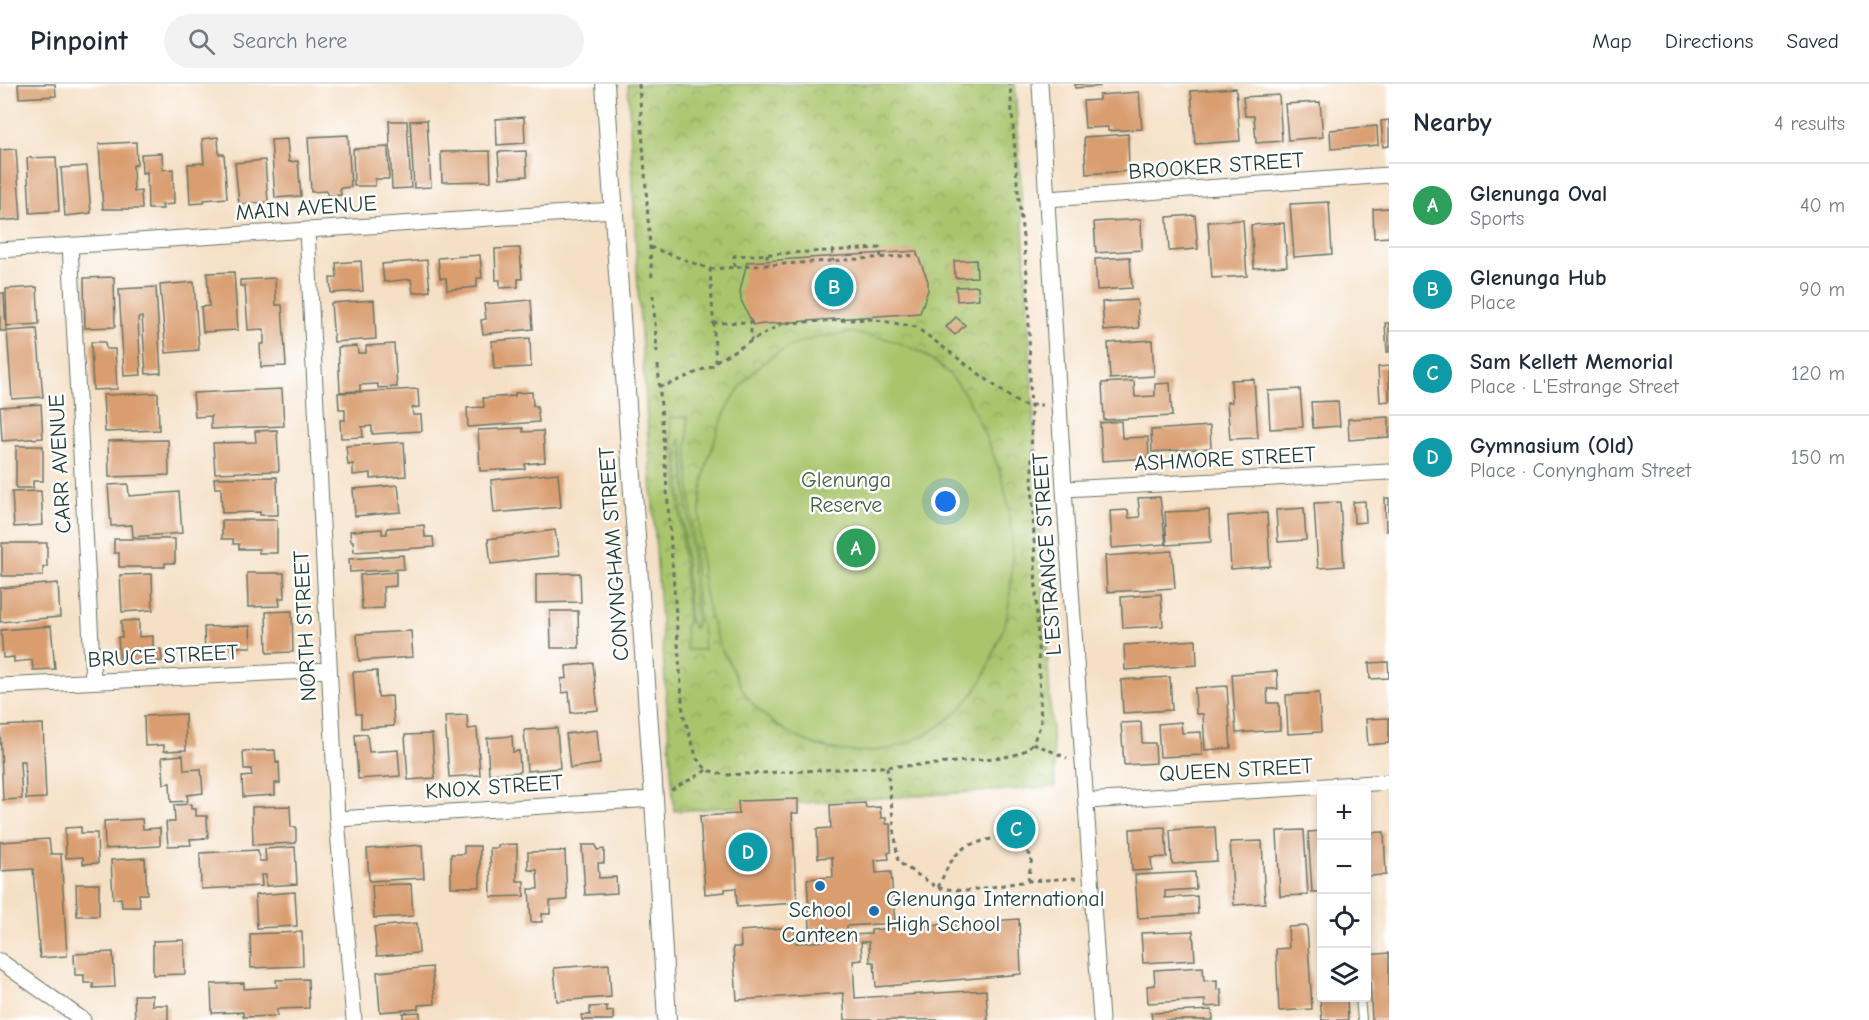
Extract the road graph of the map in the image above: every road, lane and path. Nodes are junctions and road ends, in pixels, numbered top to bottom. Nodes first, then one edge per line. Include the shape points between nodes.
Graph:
1 (606, 84) edge
2 (639, 84) edge
3 (1010, 84) edge
4 (1040, 84) edge
5 (1389, 175) edge
6 (1047, 199) junction
7 (614, 210) junction
8 (307, 230) junction
9 (70, 245) junction
10 (650, 247) junction
11 (0, 250) edge
12 (832, 250) junction
13 (767, 254) junction
14 (918, 255) dead end
15 (881, 258) junction
16 (832, 261) junction
17 (768, 265) junction
18 (735, 267) junction
19 (710, 269) junction
20 (652, 278) dead end
21 (653, 295) dead end
22 (713, 323) junction
23 (751, 341) junction
24 (657, 352) dead end
25 (716, 360) junction
26 (658, 365) dead end
27 (659, 386) junction
28 (1032, 406) junction
29 (1389, 472) edge
30 (1064, 489) junction
31 (328, 670) junction
32 (93, 681) junction
33 (0, 686) edge
34 (1033, 743) junction
35 (1067, 758) dead end
36 (887, 767) junction
37 (708, 770) junction
38 (1389, 782) edge
39 (654, 799) junction
40 (1086, 801) junction
41 (337, 819) junction
42 (1092, 877) junction
43 (1028, 880) junction
44 (938, 888) junction
45 (0, 961) edge
46 (1360, 1002) edge
47 (83, 1020) edge
48 (354, 1020) edge
49 (667, 1020) edge
50 (1101, 1020) edge
51 (1362, 1020) edge

1 - 7 street, CONYNGHAM STREET
2 - 10 path
3 - 28 path via 1028,283
4 - 6 street, L'ESTRANGE STREET
5 - 6 street, BROOKER STREET
6 - 30 street, L'ESTRANGE STREET
7 - 8 street, MAIN AVENUE
7 - 39 street, CONYNGHAM STREET
8 - 9 street, MAIN AVENUE
8 - 31 street, NORTH STREET
9 - 11 street, MAIN AVENUE
9 - 32 street, CARR AVENUE
10 - 19 path
10 - 20 path
12 - 13 path
12 - 15 path via 880,249
12 - 16 path
13 - 17 path
13 - 18 path via 734,256
14 - 15 path
15 - 16 path
16 - 17 path
17 - 18 path
18 - 19 path
19 - 22 path
21 - 24 path
22 - 23 path via 751,322
22 - 25 path
23 - 25 path
23 - 28 path via 783,323 871,319 916,327 1022,405
25 - 27 path via 716,364
26 - 27 path
27 - 37 path via 683,713 697,759
28 - 34 path via 1041,724
29 - 30 street, ASHMORE STREET
30 - 40 street, L'ESTRANGE STREET
31 - 32 street, BRUCE STREET
31 - 41 street, NORTH STREET
32 - 33 street, BRUCE STREET
34 - 35 path
34 - 36 path via 1012,756
36 - 37 path via 725,775
36 - 44 path via 898,862
37 - 39 path
38 - 40 street, QUEEN STREET
39 - 41 street, KNOX STREET
39 - 49 street, CONYNGHAM STREET
40 - 42 street, L'ESTRANGE STREET
41 - 48 street, NORTH STREET
42 - 43 path
42 - 50 street, L'ESTRANGE STREET
43 - 44 path via 966,891
43 - 44 path via 1032,857 1022,846 1008,839 987,839 964,848 947,868
45 - 47 street
46 - 51 lane

